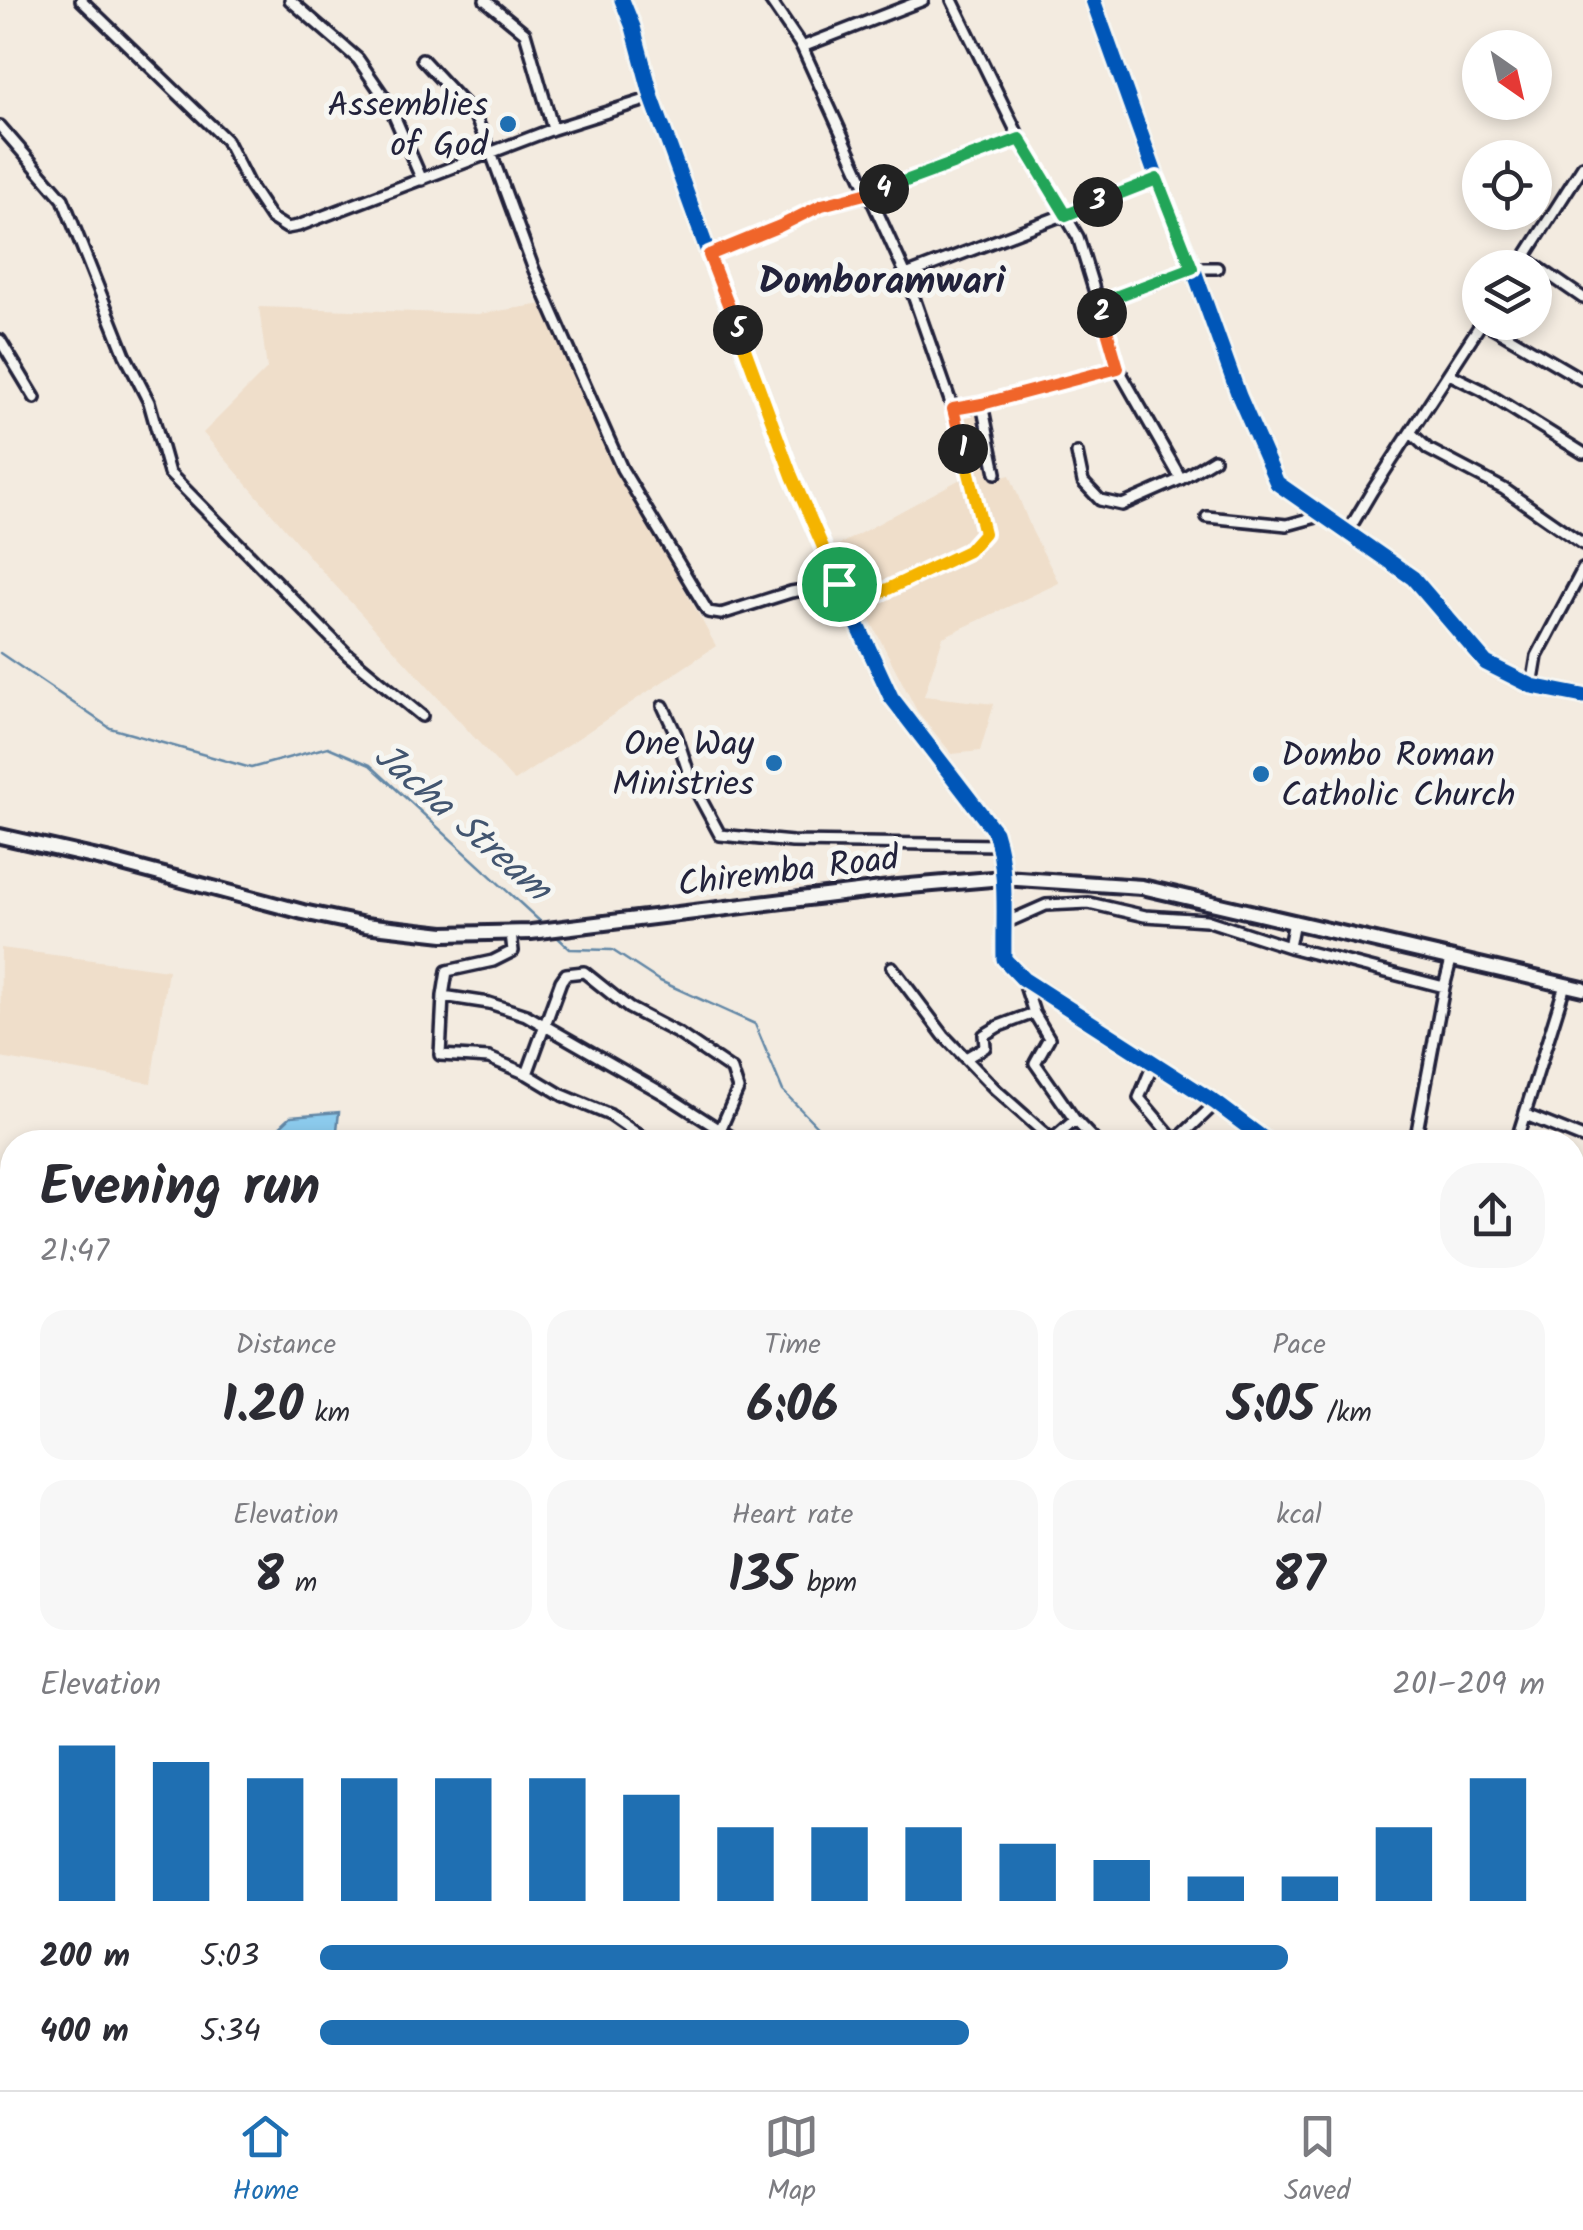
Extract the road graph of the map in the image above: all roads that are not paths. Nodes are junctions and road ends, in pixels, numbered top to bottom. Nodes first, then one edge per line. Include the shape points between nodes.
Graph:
1 (81, 0) edge
2 (290, 0) edge
3 (486, 0) edge
4 (622, 0) edge
5 (770, 0) edge
6 (922, 0) edge
7 (952, 0) edge
8 (1093, 0) edge
9 (802, 47) junction
10 (422, 59) dead end
11 (652, 98) junction
12 (0, 126) edge
13 (553, 128) junction
14 (1020, 139) junction
15 (491, 153) junction
16 (1583, 166) edge
17 (1157, 179) junction
18 (422, 180) junction
19 (869, 194) junction
20 (1066, 215) junction
21 (1529, 250) edge
22 (709, 255) junction
23 (1192, 268) junction
24 (1217, 268) dead end
25 (906, 275) junction
26 (1552, 277) edge
27 (1583, 298) edge
28 (1099, 303) junction
29 (0, 340) edge
30 (1471, 340) edge
31 (1514, 340) edge
32 (1118, 368) junction
33 (1449, 374) junction
34 (1583, 380) edge
35 (34, 398) dead end
36 (982, 404) junction
37 (953, 409) junction
38 (1411, 433) junction
39 (1077, 453) dead end
40 (1583, 453) edge
41 (1214, 459) dead end
42 (996, 474) dead end
43 (1181, 479) junction
44 (1324, 515) junction
45 (1208, 517) dead end
46 (1347, 533) junction
47 (1583, 544) edge
48 (1583, 569) edge
49 (839, 584) junction
50 (850, 607) junction
51 (1532, 686) junction
52 (1583, 696) edge
53 (663, 706) dead end
54 (422, 716) dead end
55 (0, 836) edge
56 (999, 845) junction
57 (1003, 878) junction
58 (1294, 922) junction
59 (1003, 924) junction
60 (511, 932) junction
61 (1289, 947) junction
62 (1451, 960) junction
63 (892, 966) dead end
64 (1023, 980) junction
65 (1564, 985) junction
66 (1444, 987) junction
67 (1583, 989) edge
68 (443, 996) junction
69 (1034, 1013) junction
70 (545, 1025) junction
71 (966, 1058) junction
72 (1154, 1062) junction
73 (526, 1074) junction
74 (1216, 1103) junction
75 (1526, 1115) junction
76 (1075, 1120) junction
77 (632, 1130) edge
78 (717, 1130) edge
79 (721, 1130) edge
80 (1038, 1130) edge
81 (1063, 1130) edge
82 (1085, 1130) edge
83 (1166, 1130) edge
84 (1188, 1130) edge
85 (1252, 1130) edge
86 (1418, 1130) edge
87 (1520, 1130) edge
88 (1563, 1130) edge

1 - 18 street via 226,140 272,218 287,228
2 - 18 street via 358,59 389,104
3 - 13 street via 526,32
4 - 11 street
5 - 9 street
6 - 9 street
7 - 14 street
8 - 17 street
9 - 19 street
10 - 15 street via 475,116
11 - 13 street
11 - 22 street
12 - 54 street via 62,200 150,402 169,473 348,655
13 - 15 street
14 - 19 street
14 - 20 street
15 - 18 street
15 - 49 street via 534,270 622,469 708,612
16 - 21 street
17 - 20 street
17 - 23 street
19 - 22 street via 822,205
19 - 25 street
20 - 25 street
20 - 28 street
22 - 49 street
23 - 24 street
23 - 28 street
23 - 44 street via 1278,483
25 - 37 street
26 - 27 street
28 - 32 street
29 - 35 street
30 - 33 street
31 - 34 street
32 - 36 street
32 - 43 street
33 - 38 street
33 - 40 street
36 - 37 street
36 - 42 street
37 - 50 street via 984,533 968,551
38 - 46 street
38 - 47 street
39 - 43 street via 1083,482 1100,500 1122,505
41 - 43 street
44 - 45 street via 1287,525
44 - 46 street
46 - 51 street via 1413,578 1486,663
48 - 51 street via 1538,656
49 - 50 street
50 - 56 street via 891,697
51 - 52 street
53 - 56 street via 720,834 792,842
55 - 60 main road, Chiremba Road via 365,925 444,934
56 - 57 street
57 - 58 main road, Chiremba Road via 1142,887
57 - 59 street
57 - 60 main road, Chiremba Road
58 - 61 street
58 - 62 main road, Chiremba Road
59 - 61 street via 1046,904 1089,903 1206,920
59 - 64 street via 1004,959
60 - 68 street via 512,951 447,972
61 - 66 street
62 - 65 main road, Chiremba Road
62 - 66 street
63 - 71 street
64 - 69 street
64 - 72 street
65 - 67 main road, Chiremba Road
65 - 75 street
66 - 86 street
68 - 70 street via 489,1003
68 - 73 street via 440,1054 488,1058
69 - 71 street via 984,1034 984,1047
69 - 76 street via 1049,1038 1034,1063
70 - 73 street
70 - 78 street
70 - 79 street via 561,980 584,972 629,1008 732,1070 738,1089
71 - 80 street
72 - 74 street
72 - 83 street via 1138,1098
73 - 77 street
74 - 84 street
74 - 85 street
75 - 87 street
75 - 88 street
76 - 81 street
76 - 82 street

